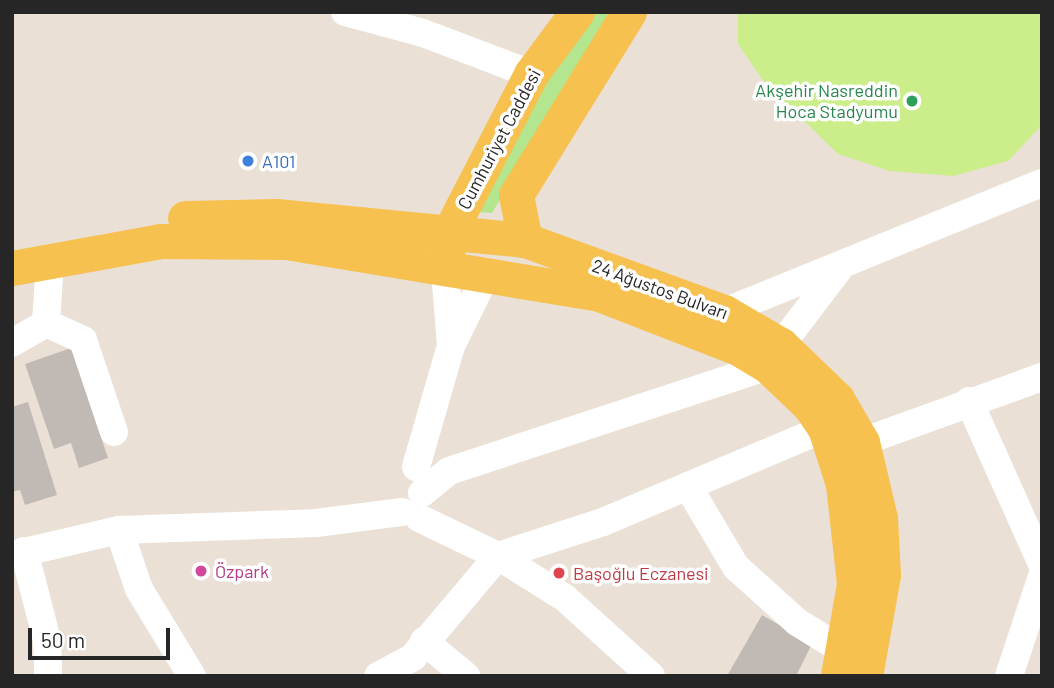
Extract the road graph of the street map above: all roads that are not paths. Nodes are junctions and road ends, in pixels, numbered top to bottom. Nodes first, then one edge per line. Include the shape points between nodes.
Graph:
1 (345, 12) edge
2 (577, 12) edge
3 (629, 12) edge
4 (531, 74) junction
5 (1042, 183) edge
6 (515, 224) junction
7 (449, 233) junction
8 (21, 264) edge
9 (839, 269) junction
10 (445, 271) junction
11 (485, 277) junction
12 (724, 312) junction
13 (46, 323) junction
14 (12, 343) edge
15 (451, 346) junction
16 (774, 355) junction
17 (1042, 377) edge
18 (969, 401) junction
19 (825, 428) junction
20 (114, 432) dead end
21 (862, 442) junction
22 (689, 488) junction
23 (413, 497) junction
24 (119, 530) junction
25 (18, 553) edge
26 (498, 556) junction
27 (1042, 564) edge
28 (1042, 576) edge
29 (424, 641) junction
30 (849, 667) edge
31 (48, 676) edge
32 (192, 676) edge
33 (378, 676) edge
34 (466, 676) edge
35 (651, 676) edge
36 (1009, 676) edge

1 - 4 street via 423,33
2 - 4 main road, Cumhuriyet Caddesi
3 - 6 main road
4 - 7 main road, Cumhuriyet Caddesi
5 - 9 street
6 - 7 main road, 24 Ağustos Bulvarı
6 - 11 main road
6 - 12 main road, 24 Ağustos Bulvarı
7 - 8 main road, 24 Ağustos Bulvarı via 235,215 141,223
7 - 10 main road
8 - 10 main road via 160,241 212,239 333,248
8 - 13 street
9 - 12 street
9 - 16 street
10 - 11 main road, 24 Ağustos Bulvarı
10 - 15 street
11 - 15 street
11 - 16 main road, 24 Ağustos Bulvarı via 621,300
12 - 16 main road, 24 Ağustos Bulvarı
13 - 14 street
13 - 20 street via 83,340
15 - 23 street
16 - 19 main road, 24 Ağustos Bulvarı
16 - 21 main road, 24 Ağustos Bulvarı via 837,399
16 - 23 street via 449,471
17 - 18 street
18 - 21 street
18 - 27 street
19 - 22 street
19 - 30 main road, 24 Ağustos Bulvarı via 853,535
21 - 30 main road, 24 Ağustos Bulvarı via 875,488 882,546 878,609
22 - 26 street
22 - 30 street via 736,567
23 - 24 street via 316,523
23 - 26 street
24 - 25 street
24 - 32 street via 139,589
25 - 31 street via 47,640
26 - 29 street
26 - 35 street via 565,598
28 - 36 street
29 - 33 street via 413,657
29 - 34 street

